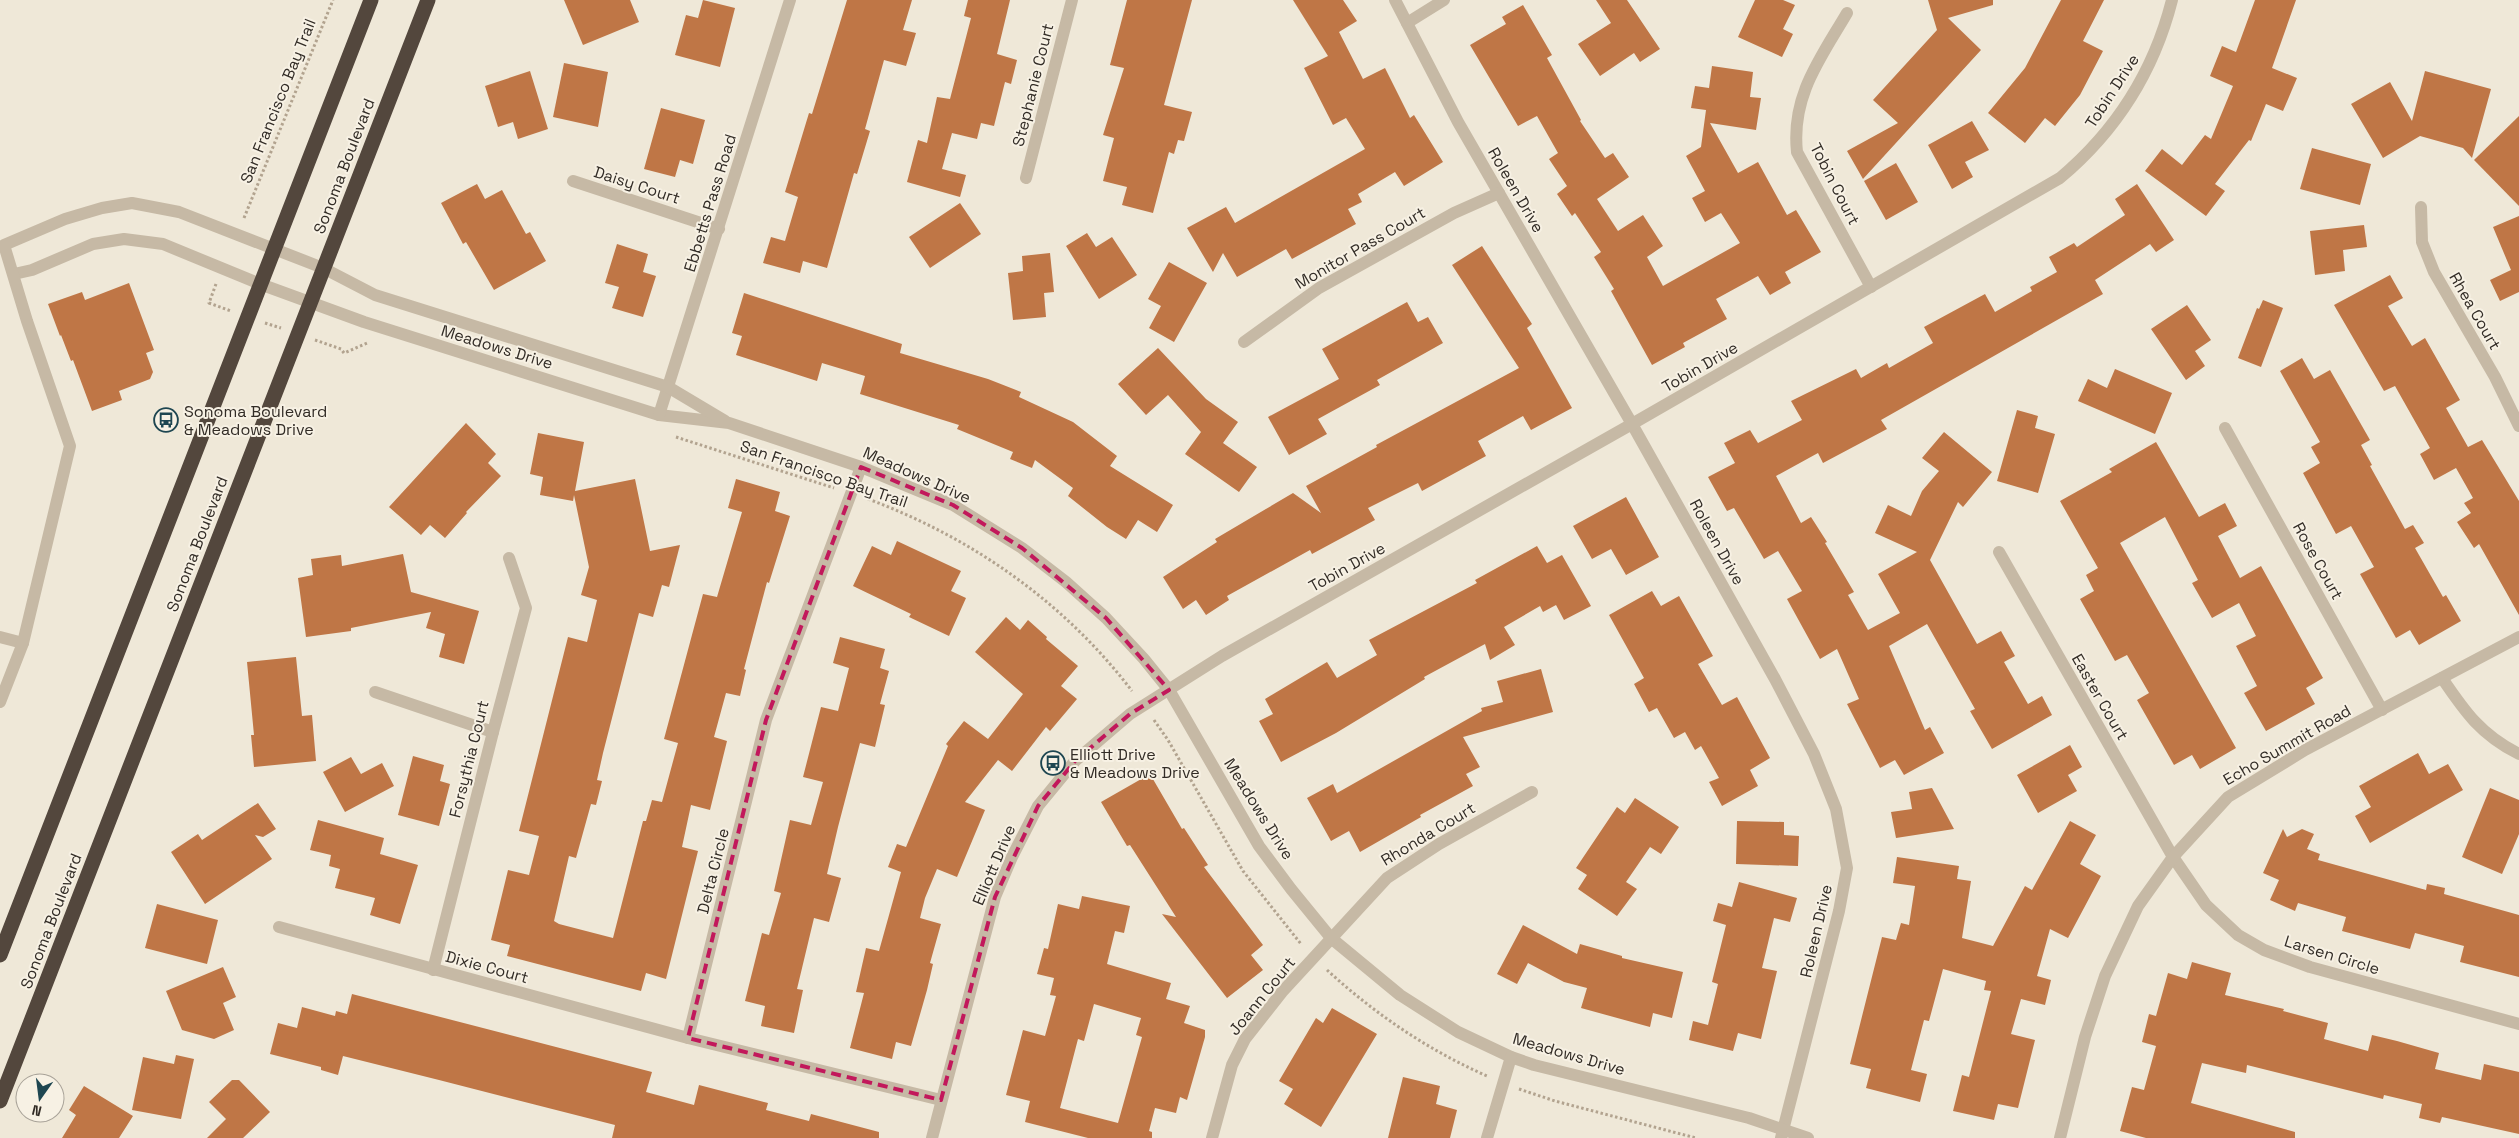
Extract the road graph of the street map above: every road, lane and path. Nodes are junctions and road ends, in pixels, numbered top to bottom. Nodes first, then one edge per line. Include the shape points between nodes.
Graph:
1 (333, 0) edge
2 (371, 0) edge
3 (428, 0) edge
4 (790, 0) edge
5 (1072, 0) edge
6 (1395, 0) edge
7 (1444, 0) edge
8 (2172, 0) edge
9 (1847, 13) dead end
10 (1407, 23) junction
11 (1026, 178) dead end
12 (573, 181) dead end
13 (1499, 193) junction
14 (2421, 207) dead end
15 (247, 211) dead end
16 (719, 229) junction
17 (274, 250) junction
18 (323, 268) junction
19 (14, 274) junction
20 (260, 284) junction
21 (1871, 287) junction
22 (209, 303) dead end
23 (310, 303) junction
24 (247, 316) junction
25 (298, 334) junction
26 (373, 342) dead end
27 (1244, 342) dead end
28 (668, 387) junction
29 (659, 415) junction
30 (729, 423) junction
31 (1632, 424) junction
32 (2519, 426) edge
33 (2225, 428) dead end
34 (669, 434) dead end
35 (861, 467) junction
36 (851, 493) junction
37 (1999, 552) dead end
38 (509, 558) dead end
39 (0, 637) edge
40 (2519, 637) edge
41 (23, 643) junction
42 (2442, 678) junction
43 (1169, 690) junction
44 (375, 692) dead end
45 (0, 702) edge
46 (1143, 705) junction
47 (2382, 710) junction
48 (492, 732) junction
49 (2519, 754) edge
50 (1532, 792) dead end
51 (2172, 857) junction
52 (278, 927) dead end
53 (1331, 938) junction
54 (0, 955) edge
55 (1314, 958) junction
56 (433, 970) junction
57 (1338, 980) dead end
58 (2519, 1024) edge
59 (688, 1038) junction
60 (1511, 1057) junction
61 (941, 1100) junction
62 (0, 1101) edge
63 (1782, 1134) edge
64 (932, 1138) edge
65 (1212, 1138) edge
66 (1487, 1138) edge
67 (1808, 1138) edge
68 (2060, 1138) edge

1 - 15 path, San Francisco Bay Trail
2 - 17 highway
3 - 18 highway, Sonoma Boulevard
4 - 16 street, Ebbetts Pass Road
5 - 11 street, Stephanie Court
6 - 10 street, Roleen Drive
7 - 10 street
8 - 21 street, Tobin Drive via 2148,70 2114,125 2084,158 2060,178
9 - 21 street, Tobin Court via 1806,83 1795,131 1797,152
10 - 13 street, Roleen Drive
12 - 16 street, Daisy Court
13 - 27 street, Monitor Pass Court via 1454,213 1319,288
13 - 31 street, Roleen Drive
14 - 32 street, Rhea Court via 2422,242 2434,272
16 - 28 street, Ebbetts Pass Road
17 - 18 street, Meadows Drive
17 - 19 street, Meadows Drive via 179,212 132,203 64,218 4,245
17 - 20 highway
18 - 23 highway, Sonoma Boulevard
18 - 28 street, Meadows Drive via 375,295
19 - 20 street, Meadows Drive via 32,270 93,244 124,238 163,244
19 - 41 street via 26,320 70,446
20 - 23 street, Meadows Drive
20 - 24 highway
21 - 31 street, Tobin Drive
22 - 24 path
23 - 25 highway, Sonoma Boulevard
23 - 29 street, Meadows Drive
24 - 25 path
24 - 54 highway
25 - 26 path via 341,349 344,353
25 - 62 highway, Sonoma Boulevard
28 - 29 street, Ebbetts Pass Road
28 - 30 street, Meadows Drive
29 - 30 street, Meadows Drive
30 - 35 street, Meadows Drive
31 - 43 street, Tobin Drive via 1222,656
31 - 63 street, Roleen Drive via 1775,678 1814,754 1836,809 1847,868 1839,912
33 - 47 street, Rose Court
34 - 36 path, San Francisco Bay Trail
35 - 36 street, Delta Circle
35 - 43 street, Meadows Drive via 953,505 1022,548 1106,618
36 - 46 path, San Francisco Bay Trail via 907,514 978,551 1014,576 1086,637
36 - 59 street, Delta Circle via 766,720
37 - 51 street, Easter Court
38 - 48 street, Forsythia Court via 526,608
39 - 41 street
40 - 42 street, Echo Summit Road
41 - 45 street
42 - 47 street, Echo Summit Road
42 - 49 street via 2467,714 2498,743
43 - 46 street, Elliott Drive
43 - 53 street, Meadows Drive via 1259,846
44 - 48 street
46 - 55 path, San Francisco Bay Trail via 1168,740 1243,871
46 - 61 street, Elliott Drive via 1075,761 1038,806 995,897
47 - 51 street, Echo Summit Road via 2305,750 2228,797
48 - 56 street, Forsythia Court
50 - 53 street, Rhonda Court via 1439,844 1387,878
51 - 58 street, Larsen Circle via 2206,905 2238,935 2264,950 2310,967
51 - 68 street, Echo Summit Road via 2138,906 2105,976 2085,1037
52 - 56 street, Dixie Court
53 - 55 street, Joann Court
53 - 60 street, Meadows Drive via 1400,995 1458,1032
55 - 57 path, San Francisco Bay Trail
55 - 65 street, Joann Court via 1245,1039 1232,1065
56 - 59 street, Dixie Court
59 - 61 street
60 - 63 street, Meadows Drive via 1749,1118
60 - 66 street
61 - 64 street, Elliott Drive
63 - 67 street, Meadows Drive

